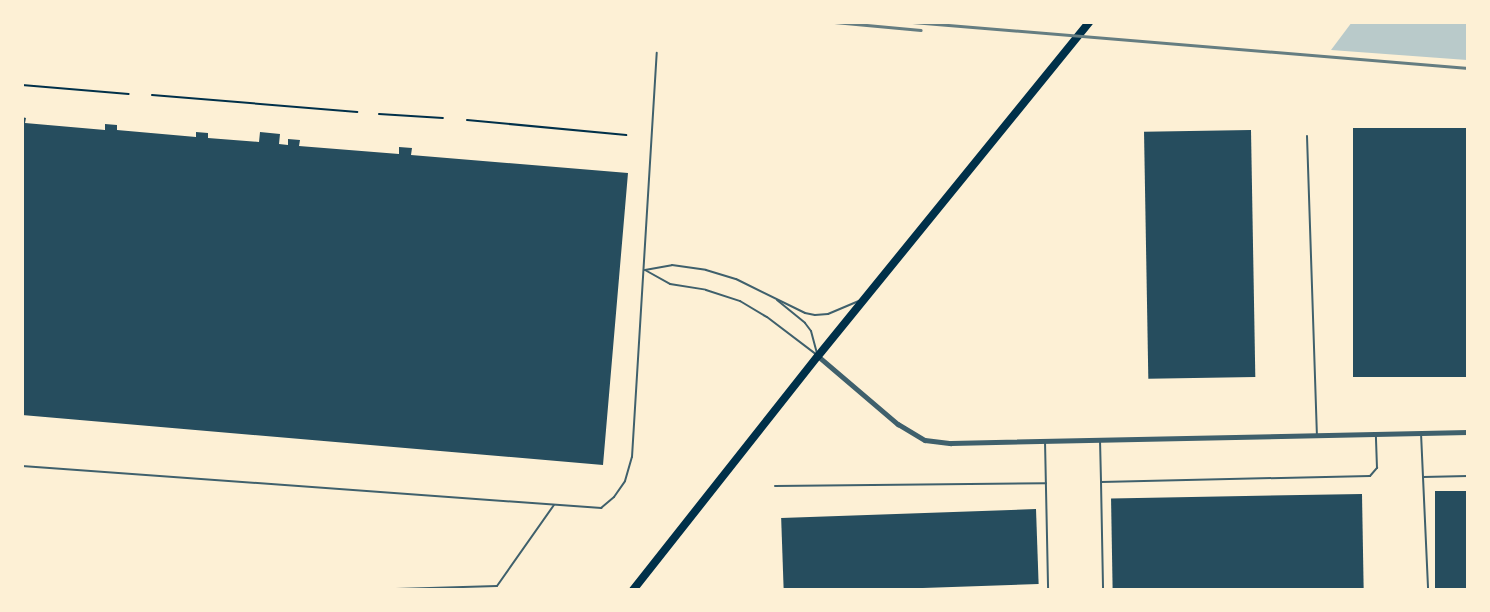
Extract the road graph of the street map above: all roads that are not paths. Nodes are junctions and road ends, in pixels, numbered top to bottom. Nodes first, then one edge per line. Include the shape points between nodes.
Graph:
1 (1089, 22) edge
2 (657, 53) dead end
3 (1307, 136) dead end
4 (645, 270) junction
5 (772, 297) junction
6 (865, 298) junction
7 (818, 356) junction
8 (1467, 432) edge
9 (1421, 433) junction
10 (1376, 434) junction
11 (1317, 435) junction
12 (1100, 440) junction
13 (1045, 441) junction
14 (22, 466) edge
15 (1467, 476) edge
16 (1423, 477) junction
17 (1101, 482) junction
18 (1046, 483) junction
19 (775, 486) dead end
20 (554, 505) junction
21 (362, 590) edge
22 (633, 590) edge
23 (1048, 590) edge
24 (1103, 590) edge
25 (1428, 590) edge

1 - 6 main road
2 - 4 lane
3 - 11 lane
4 - 5 lane via 672,265 706,270 736,279
4 - 7 lane via 670,284 740,301
4 - 20 lane via 632,457 625,481 601,508
5 - 6 lane via 815,315 828,314
5 - 7 lane via 805,323
6 - 7 main road
7 - 13 street via 898,424 925,440
7 - 22 main road
8 - 9 street
9 - 10 street
9 - 16 lane
10 - 11 street
10 - 17 lane via 1377,468 1370,476
11 - 12 street
12 - 13 street
12 - 17 lane
13 - 18 lane
14 - 20 lane
15 - 16 lane
16 - 25 lane
17 - 24 lane
18 - 19 lane
18 - 23 lane
20 - 21 lane via 497,586

